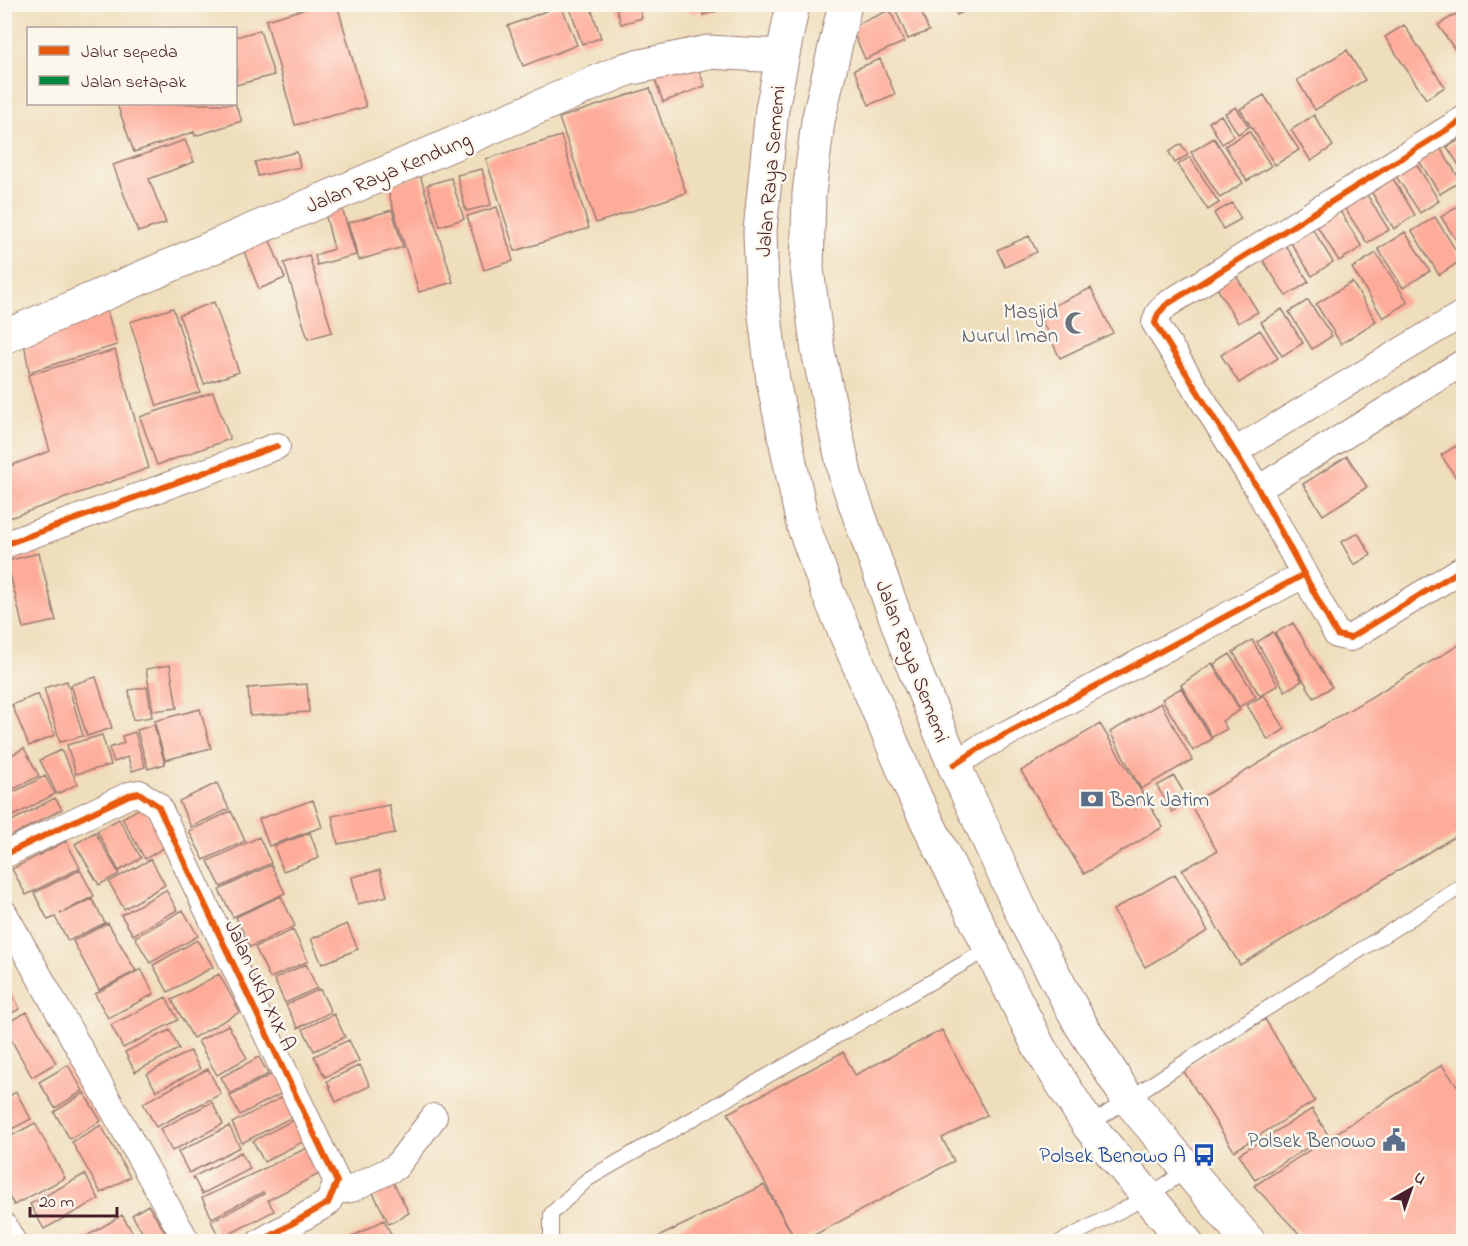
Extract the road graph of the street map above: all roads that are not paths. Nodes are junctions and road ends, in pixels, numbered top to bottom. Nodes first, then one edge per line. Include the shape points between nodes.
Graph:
1 (793, 4) edge
2 (845, 4) edge
3 (782, 56) junction
4 (1464, 119) edge
5 (1464, 313) edge
6 (4, 337) edge
7 (1464, 362) edge
8 (277, 446) dead end
9 (1235, 452) junction
10 (1258, 489) junction
11 (4, 545) edge
12 (1464, 568) edge
13 (1303, 575) junction
14 (954, 765) junction
15 (4, 855) edge
16 (1464, 885) edge
17 (4, 913) edge
18 (1029, 928) junction
19 (990, 948) junction
20 (1128, 1099) junction
21 (434, 1117) dead end
22 (1089, 1126) junction
23 (1187, 1170) junction
24 (335, 1191) junction
25 (1147, 1197) junction
26 (4, 1226) edge
27 (13, 1242) edge
28 (187, 1242) edge
29 (261, 1242) edge
30 (551, 1242) edge
31 (1060, 1242) edge
32 (1186, 1242) edge
33 (1249, 1242) edge

1 - 3 main road, Jalan Raya Sememi
2 - 14 main road, Jalan Raya Sememi via 818,121 809,194 807,269 818,351 846,478 911,661
3 - 6 main road, Jalan Raya Kendung via 708,52 627,69
3 - 19 main road, Jalan Raya Sememi via 772,109 760,231 762,291 773,381 803,525 915,797
4 - 9 street via 1166,305 1158,314 1155,323
5 - 9 street
7 - 10 street
8 - 11 street
9 - 10 street
10 - 13 street
12 - 13 street via 1350,638 1337,635
13 - 14 street
14 - 18 main road, Jalan Raya Sememi
15 - 24 street, Jalan UKA XIX A via 129,795 148,796 158,806 337,1182
16 - 20 lane
17 - 28 street
18 - 19 main road
18 - 20 main road, Jalan Raya Sememi via 1081,1024
19 - 22 main road, Jalan Raya Sememi via 1039,1047
19 - 30 lane via 588,1179 551,1214
20 - 22 lane
20 - 23 main road, Jalan Raya Sememi
21 - 24 street via 396,1167 351,1189
22 - 25 main road, Jalan Raya Sememi
23 - 25 lane
23 - 33 main road, Jalan Raya Sememi
24 - 29 street via 328,1203
25 - 31 lane
25 - 32 main road, Jalan Raya Sememi
26 - 27 street

